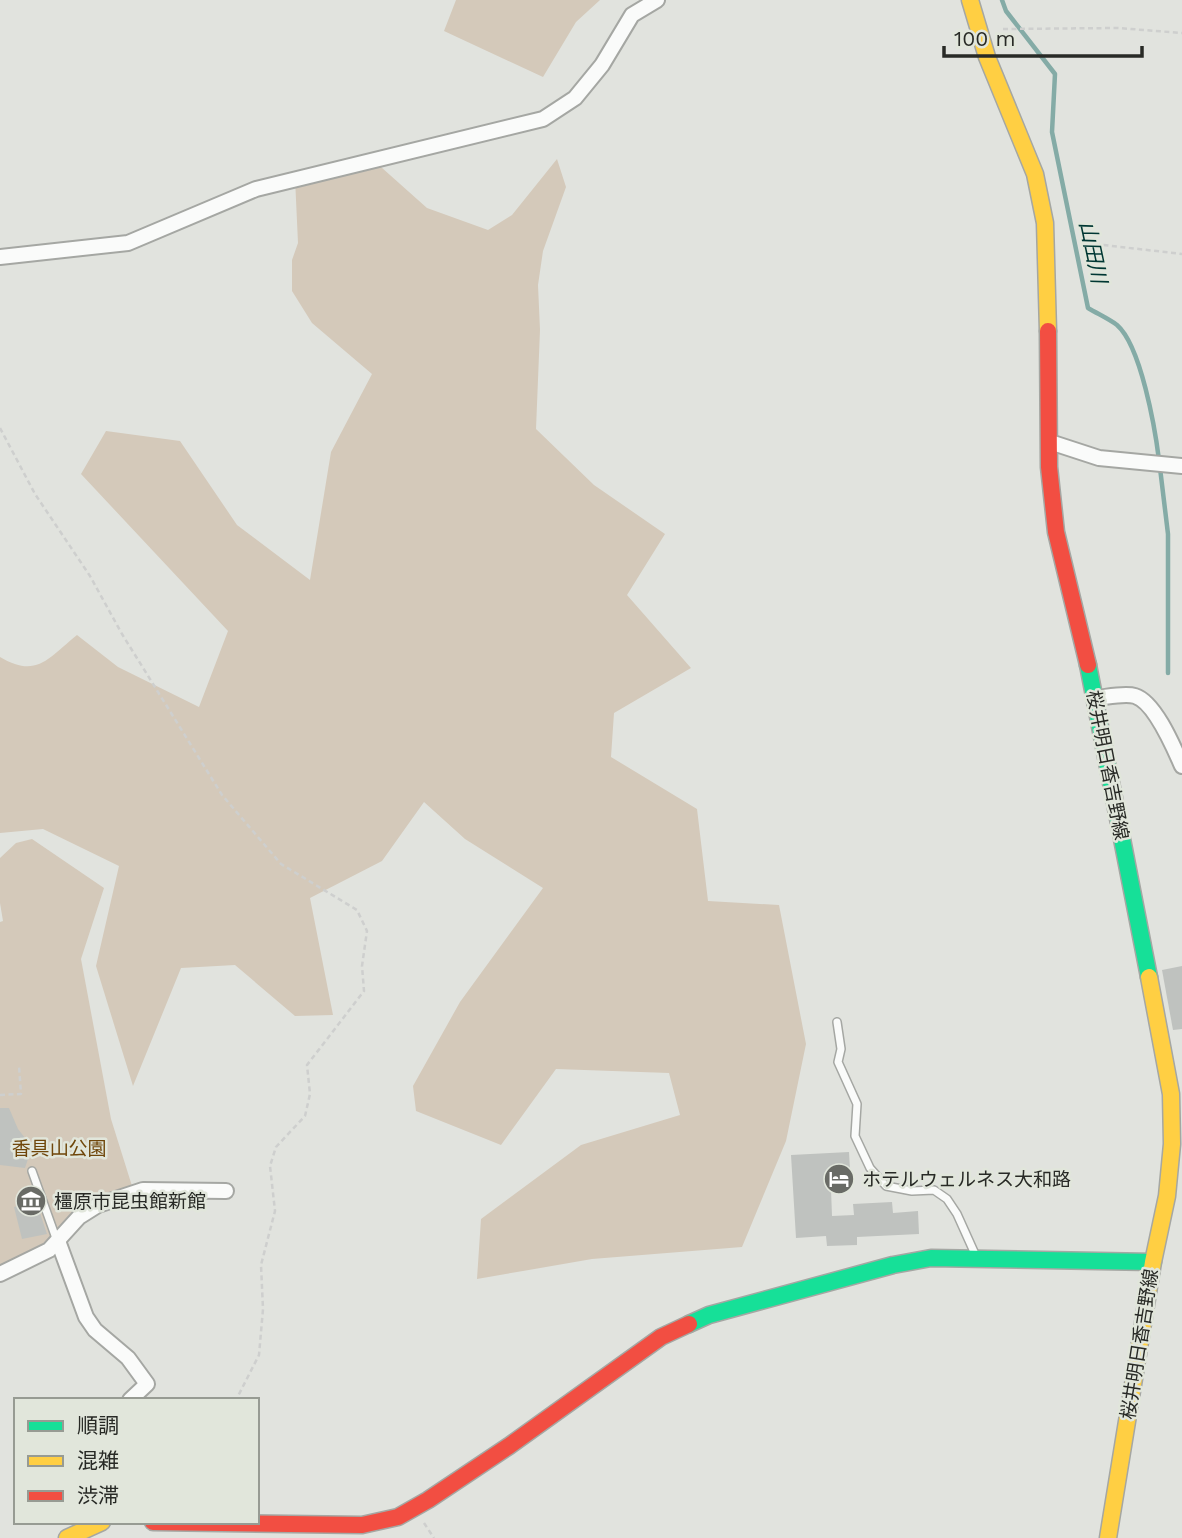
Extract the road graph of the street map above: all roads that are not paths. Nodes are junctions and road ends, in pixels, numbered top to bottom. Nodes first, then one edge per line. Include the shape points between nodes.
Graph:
1 (657, 0) edge
2 (970, 0) edge
3 (0, 257) edge
4 (1050, 442) junction
5 (1182, 466) edge
6 (1096, 698) junction
7 (1182, 766) edge
8 (837, 1022) dead end
9 (1171, 1094) junction
10 (1182, 1112) edge
11 (32, 1171) dead end
12 (226, 1191) dead end
13 (58, 1241) junction
14 (977, 1258) junction
15 (1153, 1262) junction
16 (0, 1273) edge
17 (132, 1398) edge
18 (98, 1524) edge
19 (259, 1524) edge
20 (67, 1538) edge
21 (1108, 1538) edge

1 - 3 street via 632,15 602,65 575,98 543,119 256,189 128,243
2 - 4 main road, 桜井明日香吉野線 via 987,57 1035,174 1045,223
4 - 5 street via 1099,458
4 - 6 main road, 桜井明日香吉野線 via 1056,532
6 - 7 street via 1134,696 1145,702
6 - 9 main road, 桜井明日香吉野線
8 - 14 lane via 838,1062 858,1104 855,1136 870,1168 886,1186 933,1190 947,1199
9 - 10 street
9 - 15 main road, 桜井明日香吉野線 via 1167,1196
11 - 13 lane
12 - 13 street via 131,1193 88,1210
13 - 16 street via 41,1255
13 - 17 street via 86,1317 147,1384
14 - 15 main road
14 - 19 main road via 931,1258 892,1265 684,1325 661,1336 509,1446 398,1517 362,1525
15 - 21 main road, 桜井明日香吉野線
18 - 20 main road

